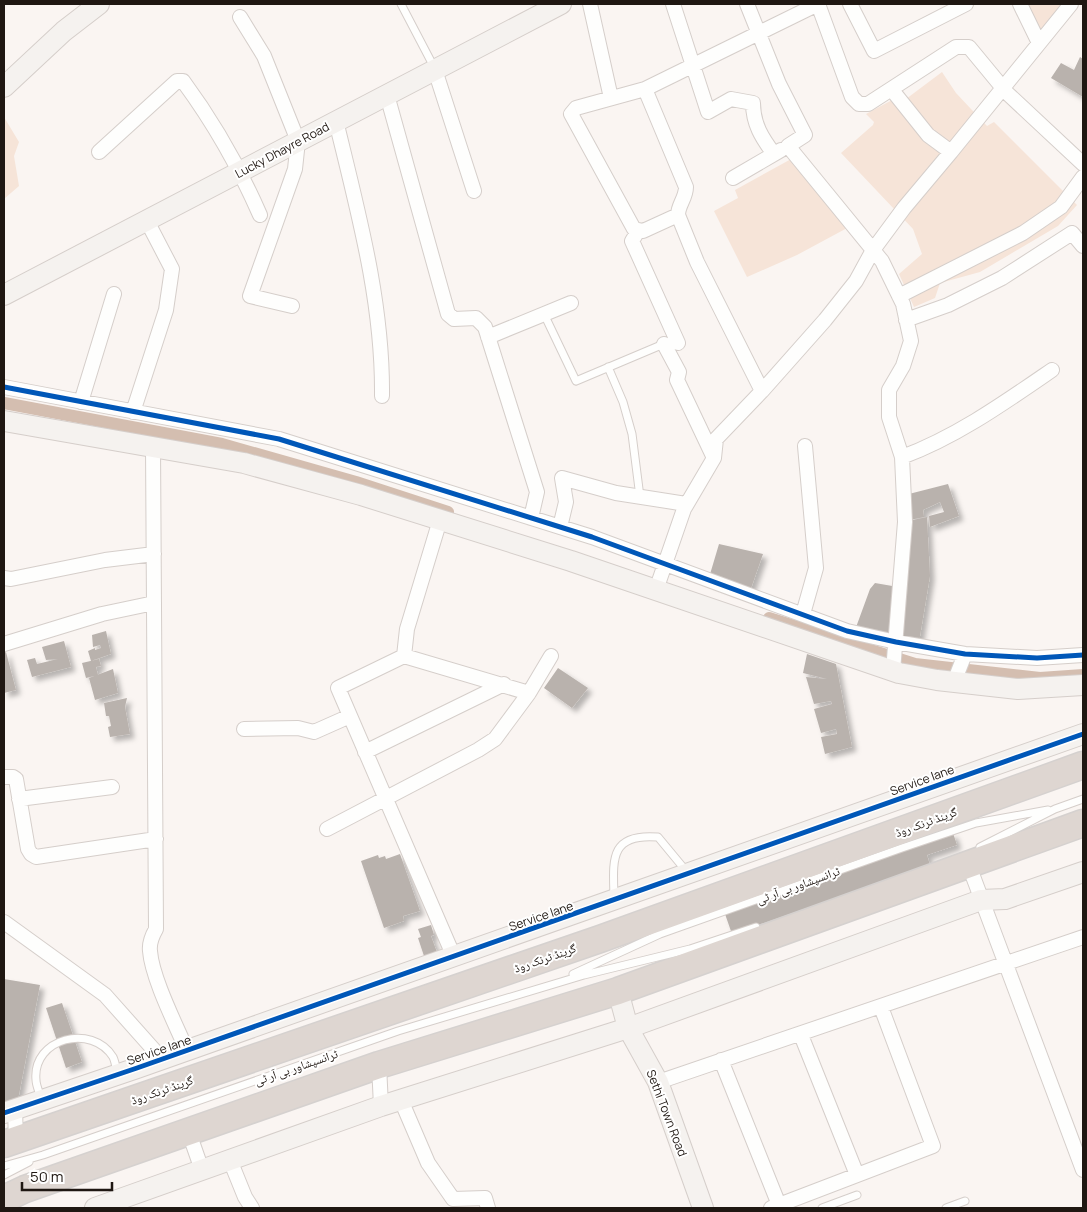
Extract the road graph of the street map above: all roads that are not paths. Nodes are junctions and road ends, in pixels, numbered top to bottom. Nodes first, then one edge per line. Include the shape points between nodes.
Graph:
1 (99, 4) edge
2 (401, 4) edge
3 (561, 4) edge
4 (590, 4) edge
5 (673, 4) edge
6 (746, 4) edge
7 (818, 4) edge
8 (850, 4) edge
9 (966, 4) edge
10 (1020, 4) edge
11 (1071, 4) edge
12 (240, 17) dead end
13 (759, 34) junction
14 (1039, 43) junction
15 (692, 66) junction
16 (435, 70) junction
17 (4, 87) edge
18 (1002, 88) junction
19 (645, 89) junction
20 (892, 90) junction
21 (387, 95) junction
22 (611, 98) junction
23 (336, 121) junction
24 (298, 141) junction
25 (788, 146) junction
26 (98, 152) dead end
27 (951, 152) junction
28 (774, 154) junction
29 (1083, 164) edge
30 (241, 171) junction
31 (1083, 177) edge
32 (734, 178) dead end
33 (474, 191) dead end
34 (260, 215) dead end
35 (678, 216) junction
36 (147, 220) junction
37 (638, 231) junction
38 (1083, 246) edge
39 (873, 250) junction
40 (114, 294) dead end
41 (4, 295) edge
42 (899, 296) junction
43 (571, 303) dead end
44 (292, 306) dead end
45 (544, 314) junction
46 (906, 320) junction
47 (488, 337) junction
48 (672, 342) junction
49 (608, 367) junction
50 (1052, 370) dead end
51 (4, 387) edge
52 (762, 391) junction
53 (382, 396) dead end
54 (81, 402) junction
55 (133, 412) junction
56 (4, 423) edge
57 (153, 446) junction
58 (805, 446) dead end
59 (902, 457) junction
60 (714, 458) junction
61 (640, 497) junction
62 (686, 504) junction
63 (531, 518) junction
64 (440, 520) junction
65 (560, 527) junction
66 (154, 554) junction
67 (665, 565) junction
68 (4, 578) edge
69 (656, 590) junction
70 (154, 603) junction
71 (803, 614) junction
72 (4, 644) edge
73 (896, 644) junction
74 (1083, 655) edge
75 (404, 656) junction
76 (551, 656) dead end
77 (965, 656) junction
78 (893, 668) junction
79 (955, 679) junction
80 (504, 684) junction
81 (1083, 685) edge
82 (529, 693) junction
83 (350, 716) junction
84 (244, 729) dead end
85 (1083, 734) edge
86 (365, 752) junction
87 (1083, 765) edge
88 (4, 777) edge
89 (112, 787) dead end
90 (386, 796) junction
91 (19, 799) junction
92 (1083, 799) edge
93 (1054, 809) junction
94 (1083, 822) edge
95 (327, 829) dead end
96 (156, 839) junction
97 (970, 857) junction
98 (1083, 872) edge
99 (689, 874) junction
100 (980, 900) junction
101 (608, 902) junction
102 (4, 922) edge
103 (766, 924) dead end
104 (1083, 937) edge
105 (600, 939) junction
106 (454, 957) junction
107 (1004, 964) junction
108 (550, 985) junction
109 (618, 991) junction
110 (882, 1007) junction
111 (628, 1028) junction
112 (801, 1035) junction
113 (187, 1051) junction
114 (162, 1060) junction
115 (721, 1060) junction
116 (379, 1065) junction
117 (118, 1075) junction
118 (658, 1082) junction
119 (42, 1100) junction
120 (401, 1100) junction
121 (381, 1106) junction
122 (9, 1111) edge
123 (188, 1130) junction
124 (10, 1142) edge
125 (43, 1155) junction
126 (230, 1160) junction
127 (4, 1166) edge
128 (202, 1170) junction
129 (1083, 1170) edge
130 (4, 1175) edge
131 (856, 1175) junction
132 (857, 1195) dead end
133 (16, 1199) edge
134 (965, 1201) dead end
135 (775, 1207) edge
136 (95, 1208) edge
137 (252, 1208) edge
138 (488, 1208) edge
139 (703, 1208) edge
140 (822, 1208) edge
141 (946, 1208) edge

1 - 17 street via 64,31
2 - 16 lane
3 - 16 street, Lucky Dhayre Road
4 - 22 street
5 - 15 street
6 - 13 street
7 - 13 street
7 - 20 street via 852,97 859,104 868,104
8 - 9 street via 874,52
10 - 14 street
11 - 14 street
12 - 24 street via 264,56
13 - 15 street
13 - 25 street via 779,84 805,134
14 - 18 street
15 - 19 street
15 - 28 street via 708,112 731,99 752,103 761,137
16 - 21 street, Lucky Dhayre Road
16 - 33 street
18 - 20 street via 969,47 956,47
18 - 27 street
18 - 29 street
19 - 22 street
19 - 35 street via 686,187
20 - 27 street via 928,135
21 - 23 street, Lucky Dhayre Road
21 - 47 street via 448,314 454,319 476,318 485,327
22 - 37 street via 576,108 572,114
23 - 24 street, Lucky Dhayre Road
23 - 53 street via 366,244 383,352
24 - 30 street, Lucky Dhayre Road
24 - 44 street via 295,170 250,296
25 - 28 street
25 - 39 street
26 - 30 street via 177,81 183,81
27 - 39 street
28 - 32 street
30 - 34 street
30 - 36 street, Lucky Dhayre Road
31 - 42 street via 1060,207 1023,233
35 - 37 street
35 - 52 street via 697,262
36 - 41 street, Lucky Dhayre Road
36 - 55 street via 172,269 166,310
37 - 48 street via 632,241
38 - 46 street via 1072,233 1002,278 948,306
39 - 42 street
39 - 52 street via 856,281
40 - 54 street
42 - 46 street
43 - 45 street
45 - 47 street
45 - 49 lane via 576,381
46 - 59 street via 911,341 903,366 888,390 889,417
47 - 63 street via 537,492
48 - 49 lane
48 - 60 street via 679,372 677,380
49 - 61 lane via 632,434
50 - 59 street via 933,446
51 - 54 street
52 - 60 street via 716,438
54 - 55 street
55 - 63 street via 279,439
56 - 57 street
57 - 64 street via 244,463
57 - 66 street
58 - 71 street via 816,568
59 - 73 street via 905,522
60 - 62 street
61 - 62 street
61 - 65 street via 562,478 566,502
62 - 67 street
63 - 65 street
64 - 69 street
64 - 75 street via 406,628
65 - 67 street
66 - 68 street
66 - 70 street
67 - 69 street
67 - 71 street
69 - 78 street
70 - 72 street via 102,614
70 - 96 street
71 - 73 street via 847,631
73 - 77 street
73 - 78 street
74 - 77 street via 1037,658
75 - 80 street
75 - 83 street via 338,688
76 - 82 street
77 - 79 street
78 - 79 street
79 - 81 street via 1018,689
80 - 82 street
80 - 86 street
82 - 90 street via 495,739
83 - 84 street via 314,732 298,728
83 - 86 street
85 - 99 street, Service lane
86 - 90 street
87 - 105 highway, گرینڈ ٹرنک روڈ
88 - 91 street via 16,779
89 - 91 street
90 - 95 street
90 - 106 street
91 - 96 street via 28,849 36,857
92 - 93 lane, ٹرانسپشاور بی آر ٹی
93 - 97 lane, ٹرانسپشاور بی آر ٹی
93 - 108 lane, ٹرانسپشاور بی آر ٹی via 976,823 860,862 660,934
94 - 97 highway
96 - 113 street via 156,929 150,952 160,987
97 - 100 street
97 - 109 highway
98 - 100 street via 1004,900
99 - 101 street, Service lane
99 - 101 lane via 658,837 634,838 617,848
100 - 107 street
100 - 111 street
101 - 105 street
101 - 106 street, Service lane
102 - 114 street via 105,995
103 - 108 lane, ٹرانسپشاور بی آر ٹی via 690,949
104 - 107 street
105 - 124 highway, گرینڈ ٹرنک روڈ
106 - 113 street, Service lane
107 - 110 street
107 - 129 street
108 - 125 lane, ٹرانسپشاور بی آر ٹی via 398,1031
109 - 111 street, Sethi Town Road
109 - 116 highway
110 - 112 street
110 - 131 street via 933,1146
111 - 118 street, Sethi Town Road
111 - 120 street
112 - 115 street
112 - 131 street
113 - 114 street, Service lane
114 - 117 street, Service lane
115 - 118 street
115 - 135 street
116 - 121 street
116 - 123 highway
117 - 119 street, Service lane
117 - 119 lane via 113,1057 101,1044 84,1037 66,1038 50,1047 39,1062 36,1080
118 - 139 street, Sethi Town Road
119 - 122 street, Service lane
120 - 121 street
120 - 138 street via 428,1163 453,1199 485,1198
121 - 126 street
122 - 124 street
123 - 128 street
123 - 133 highway
125 - 127 lane, ٹرانسپشاور بی آر ٹی
125 - 130 lane, ٹرانسپشاور بی آر ٹی
126 - 128 street
126 - 137 street
128 - 136 street
131 - 135 street
132 - 140 lane
134 - 141 lane

